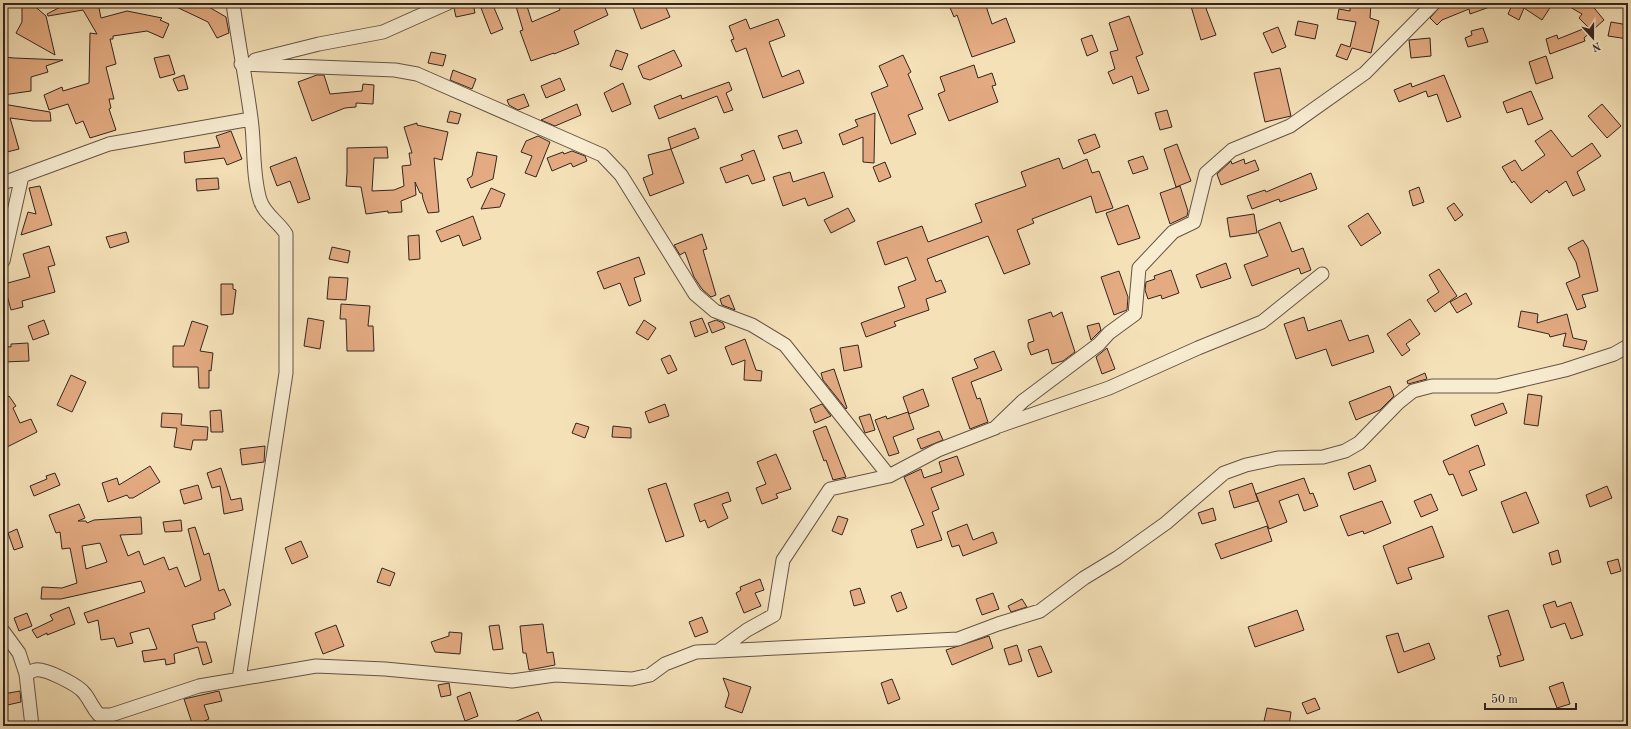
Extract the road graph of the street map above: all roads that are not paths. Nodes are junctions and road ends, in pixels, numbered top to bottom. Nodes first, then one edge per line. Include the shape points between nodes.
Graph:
1 (233, 3) edge
2 (448, 3) edge
3 (1434, 3) edge
4 (241, 64) junction
5 (251, 119) junction
6 (22, 176) junction
7 (3, 183) edge
8 (3, 261) edge
9 (1322, 274) dead end
10 (1628, 346) edge
11 (995, 428) junction
12 (889, 476) junction
13 (3, 631) edge
14 (718, 651) junction
15 (26, 674) junction
16 (239, 679) junction
17 (32, 726) edge

1 - 4 street
2 - 4 street via 382,32 319,44
3 - 11 street via 1365,72 1290,126 1232,150 1206,173 1194,222 1173,232 1139,268 1135,314 1023,401
4 - 5 street
4 - 12 street via 395,70 416,74 602,155 621,175 695,294 715,311 752,325 785,345
5 - 6 street via 109,144
5 - 16 street via 260,202 273,219 281,224 286,234 286,374
6 - 7 street
6 - 8 street
9 - 11 street via 1262,322 1109,388
10 - 14 street via 1614,354 1565,370 1497,386 1432,386 1413,391 1358,443 1345,451 1323,456 1278,458 1224,473 1166,523 1040,611 973,635 958,639
11 - 12 street via 938,450
12 - 14 street via 830,489 783,560 774,615
13 - 15 street via 19,653
14 - 16 street via 696,652 665,664 650,675 632,679 555,675 512,681 385,669 316,666
15 - 16 street via 36,670 50,673 74,684 85,693 91,707 99,715 111,715 200,686
15 - 17 street

